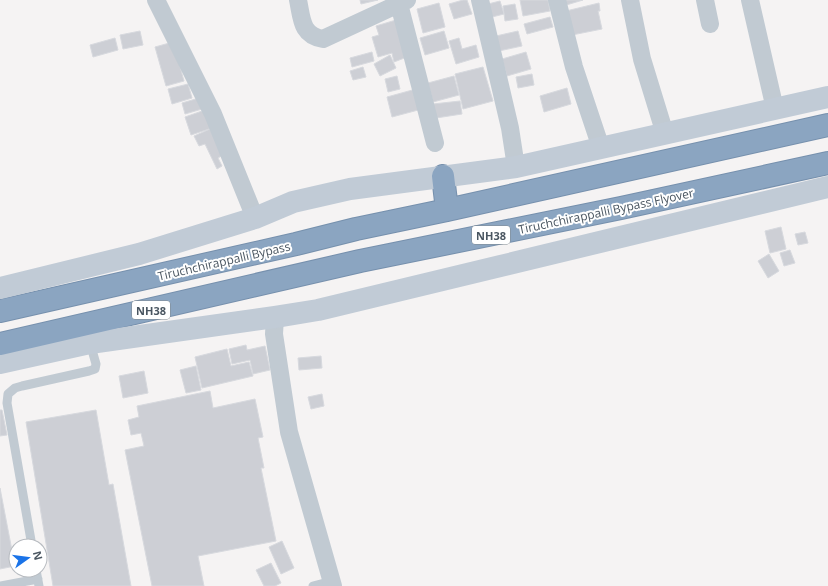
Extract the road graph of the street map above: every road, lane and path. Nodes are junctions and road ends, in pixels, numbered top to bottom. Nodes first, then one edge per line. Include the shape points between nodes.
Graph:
1 (156, 0) edge
2 (298, 0) edge
3 (480, 0) edge
4 (557, 0) edge
5 (630, 0) edge
6 (705, 0) edge
7 (750, 0) edge
8 (401, 1) edge
9 (710, 24) dead end
10 (828, 97) edge
11 (775, 109) junction
12 (828, 125) edge
13 (665, 134) junction
14 (435, 144) dead end
15 (601, 148) junction
16 (828, 163) edge
17 (516, 167) junction
18 (443, 176) junction
19 (828, 186) edge
20 (447, 210) junction
21 (255, 218) junction
22 (0, 288) edge
23 (0, 311) edge
24 (275, 317) junction
25 (90, 342) junction
26 (0, 344) edge
27 (0, 363) edge
28 (31, 538) edge
29 (38, 578) edge
30 (333, 584) edge
31 (1, 586) edge
32 (313, 586) edge

1 - 21 street via 214,114
2 - 8 street via 302,24 309,34 323,39
3 - 17 street via 510,128
4 - 15 street via 574,67
5 - 13 street via 642,59
6 - 9 street
7 - 11 street
8 - 14 street
10 - 11 street
11 - 13 street
12 - 20 highway
13 - 15 street
15 - 17 street
16 - 26 highway, Tiruchchirappalli Bypass Flyover / NH38 via 360,261
17 - 18 street
18 - 20 highway
18 - 21 street via 350,189 293,202
19 - 24 street via 370,298
20 - 23 highway, Tiruchchirappalli Bypass via 356,228
21 - 22 street via 139,254
24 - 25 street
24 - 30 street via 274,334 289,432
25 - 27 street
25 - 28 lane via 95,369 15,388 8,394 7,403
29 - 31 lane
30 - 32 lane

